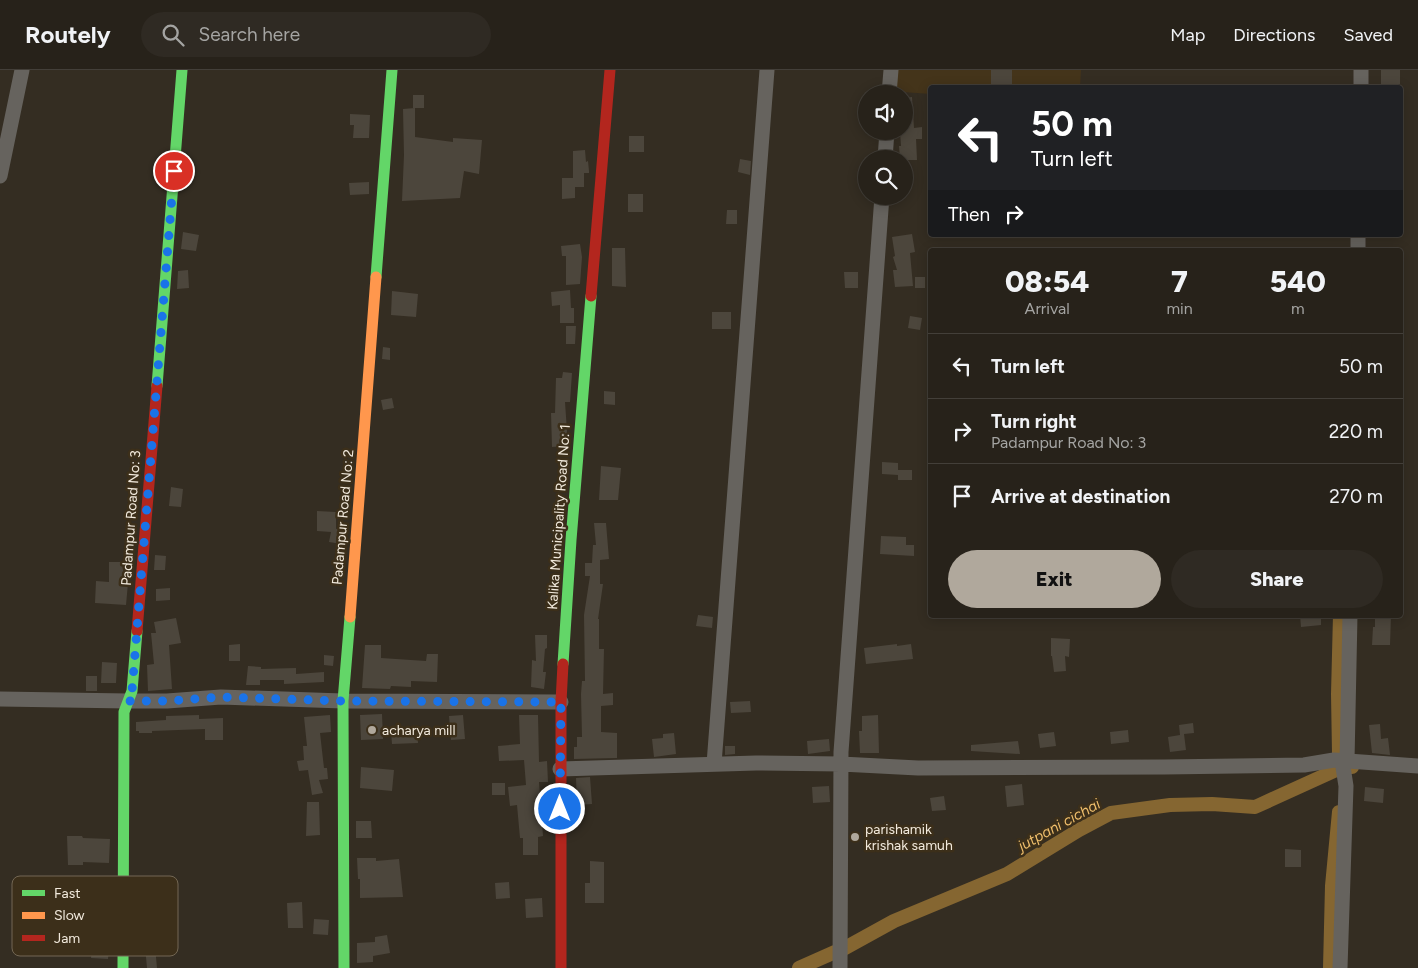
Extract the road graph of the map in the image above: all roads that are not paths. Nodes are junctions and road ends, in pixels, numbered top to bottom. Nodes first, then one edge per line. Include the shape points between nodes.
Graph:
1 (22, 70) edge
2 (182, 70) edge
3 (392, 70) edge
4 (610, 70) edge
5 (767, 70) edge
6 (891, 70) edge
7 (1361, 70) edge
8 (890, 85) edge
9 (1362, 85) edge
10 (0, 176) edge
11 (881, 205) edge
12 (1350, 618) edge
13 (0, 699) edge
14 (128, 701) junction
15 (343, 701) junction
16 (561, 702) junction
17 (1341, 760) junction
18 (714, 764) junction
19 (841, 764) junction
20 (1418, 766) edge
21 (560, 769) junction
22 (123, 876) edge
23 (344, 968) edge
24 (561, 968) edge
25 (840, 968) edge
26 (1340, 968) edge

1 - 10 street
2 - 14 street, Padampur Road No: 3 via 132,691
3 - 15 street, Padampur Road No: 2
4 - 16 street, Kalika Municipality Road No: 1
5 - 18 street
6 - 8 street
7 - 9 street
11 - 19 street
12 - 17 street
13 - 14 street
14 - 15 street via 221,697
14 - 22 street, Padampur Road No: 3 via 124,712
15 - 16 street
15 - 23 street, Padampur Road No: 2
16 - 21 street, Kalika Municipality Road No: 1
17 - 19 street via 1304,765 1164,767 918,768
17 - 20 street
17 - 26 street via 1346,786
18 - 19 street
18 - 21 street
19 - 25 street
21 - 24 street, Kalika Municipality Road No: 1

